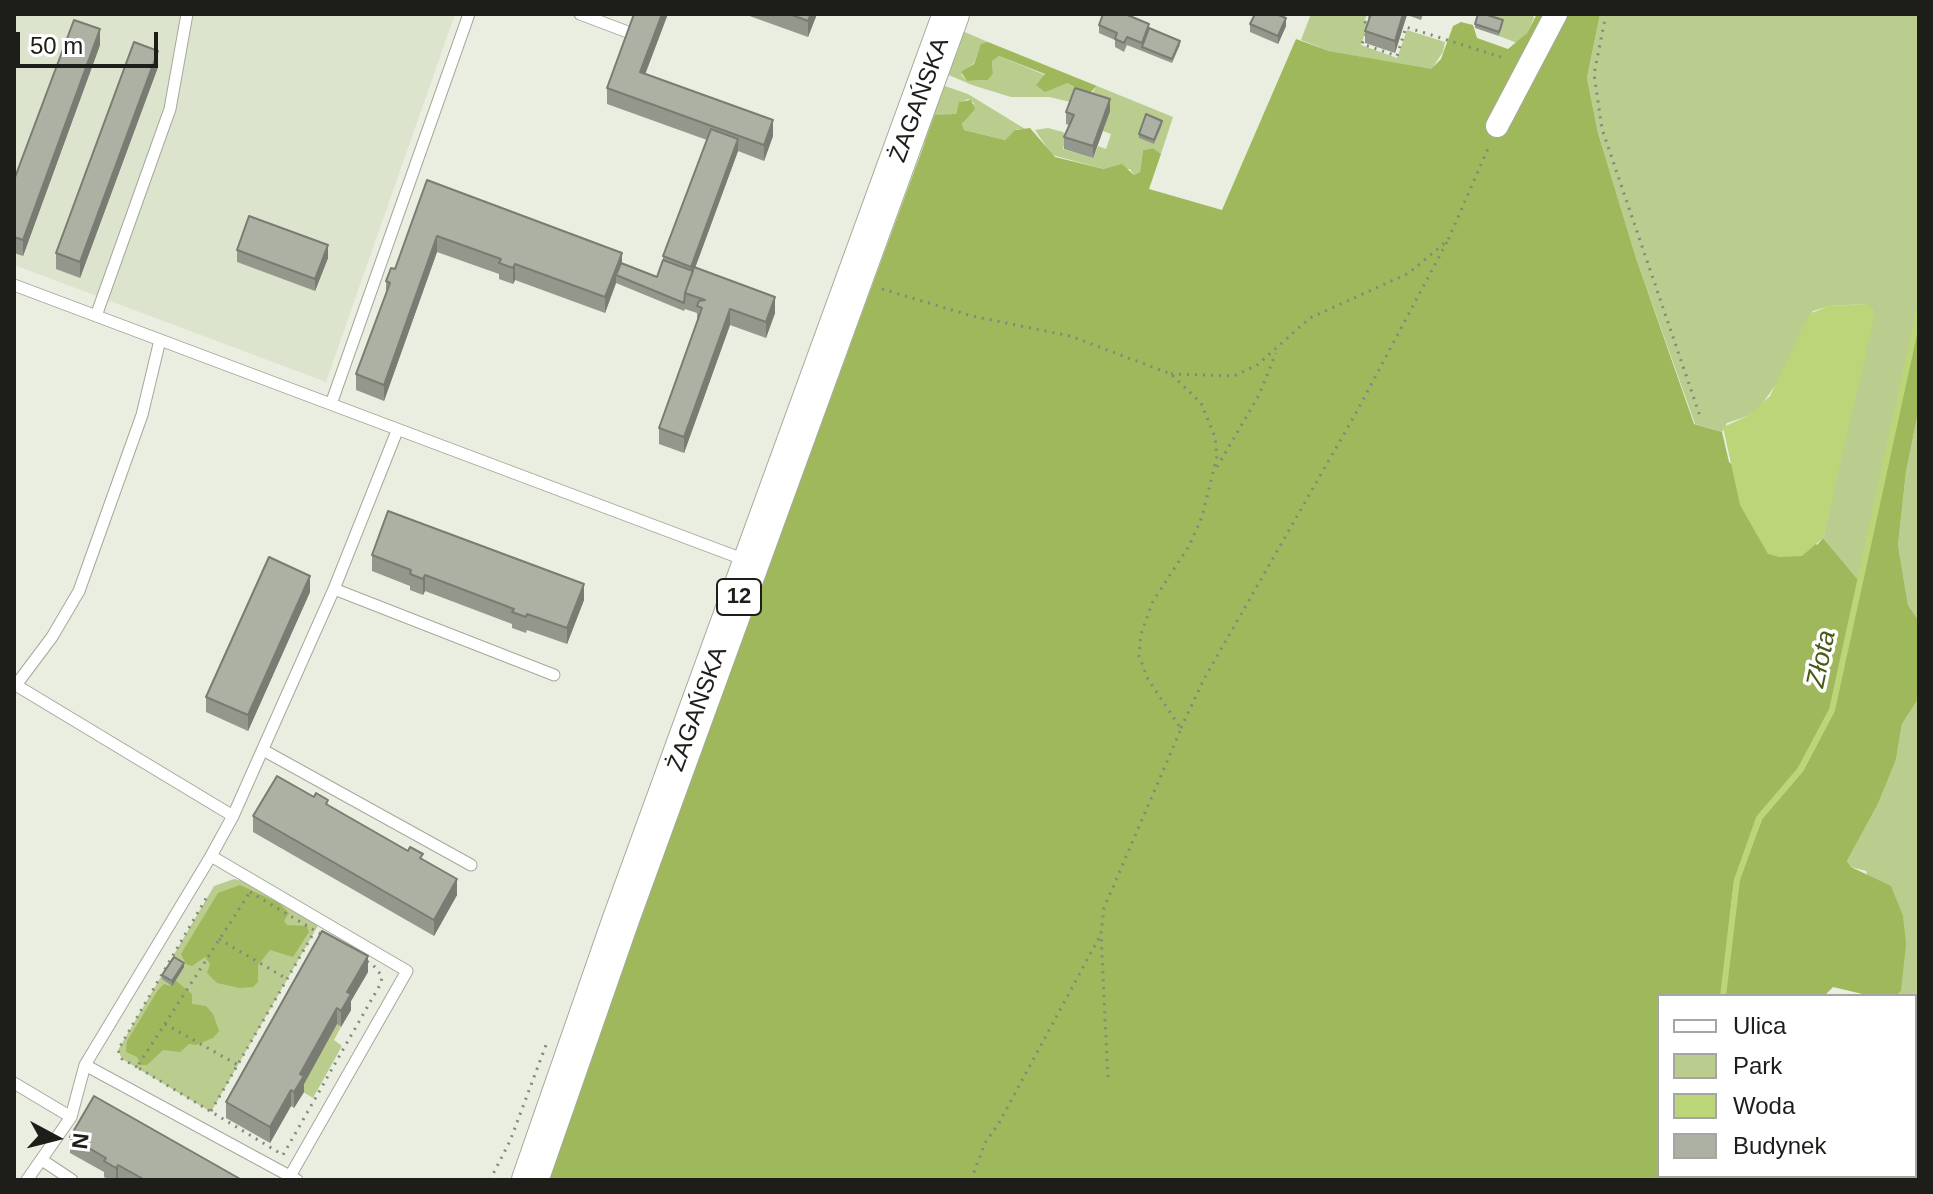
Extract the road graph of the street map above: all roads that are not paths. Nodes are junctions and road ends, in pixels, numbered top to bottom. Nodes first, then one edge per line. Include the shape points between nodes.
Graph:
1 (187, 14) edge
2 (469, 14) edge
3 (580, 14) edge
4 (951, 14) edge
5 (1556, 14) edge
6 (633, 34) edge
7 (1497, 126) road end
8 (14, 285) edge
9 (96, 316) junction
10 (160, 340) junction
11 (331, 404) junction
12 (397, 431) junction
13 (752, 563) junction
14 (334, 589) junction
15 (554, 675) dead end
16 (15, 684) edge
17 (263, 750) junction
18 (233, 816) junction
19 (211, 856) junction
20 (471, 865) dead end
21 (85, 1065) junction
22 (14, 1083) edge
23 (71, 1117) junction
24 (42, 1160) junction
25 (529, 1177) edge
26 (294, 1178) edge
27 (27, 1180) edge
28 (72, 1180) edge

1 - 9 lane via 170,109
2 - 11 lane
3 - 6 lane
4 - 13 main road, ŻAGAŃSKA / 12
5 - 7 street
8 - 9 lane
9 - 10 lane
10 - 11 lane
10 - 16 lane via 142,415 79,591
11 - 12 lane
12 - 13 lane
12 - 14 lane
13 - 25 main road, ŻAGAŃSKA / 12
14 - 15 lane
14 - 17 lane
16 - 18 lane
17 - 18 lane
17 - 20 lane
18 - 19 lane
19 - 21 lane
19 - 26 lane via 407,971
21 - 23 lane
21 - 26 lane
22 - 23 lane
23 - 24 lane
24 - 27 lane
24 - 28 lane

